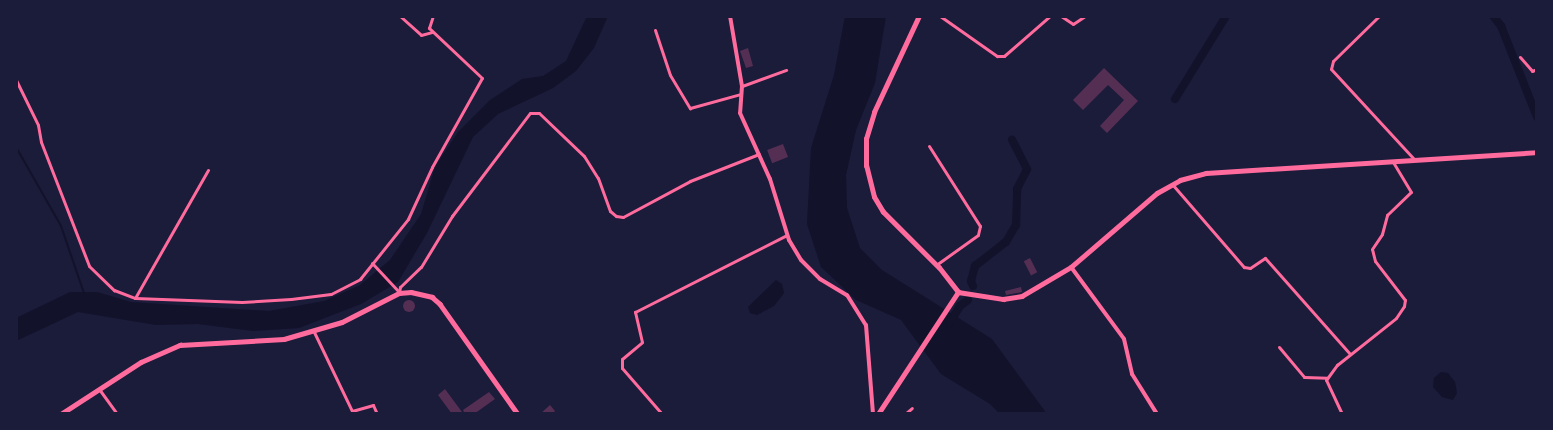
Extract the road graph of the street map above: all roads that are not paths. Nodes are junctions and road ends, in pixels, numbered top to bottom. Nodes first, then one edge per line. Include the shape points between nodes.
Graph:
1 (400, 16) edge
2 (433, 16) edge
3 (730, 16) edge
4 (919, 16) edge
5 (940, 16) edge
6 (1050, 16) edge
7 (1061, 16) edge
8 (1085, 16) edge
9 (1379, 16) edge
10 (655, 30) dead end
11 (433, 32) junction
12 (1520, 57) dead end
13 (1537, 69) edge
14 (786, 70) dead end
15 (16, 80) edge
16 (742, 86) junction
17 (741, 94) junction
18 (929, 146) dead end
19 (1537, 152) edge
20 (759, 154) junction
21 (1414, 159) junction
22 (1393, 162) junction
23 (208, 170) dead end
24 (1172, 184) junction
25 (787, 235) junction
26 (372, 263) junction
27 (936, 264) junction
28 (1071, 267) junction
29 (398, 291) junction
30 (958, 292) junction
31 (135, 298) junction
32 (314, 332) junction
33 (1279, 347) dead end
34 (1350, 354) junction
35 (1327, 378) junction
36 (99, 389) junction
37 (912, 408) dead end
38 (61, 414) edge
39 (117, 414) edge
40 (377, 414) edge
41 (518, 414) edge
42 (662, 414) edge
43 (873, 414) edge
44 (878, 414) edge
45 (905, 414) edge
46 (1157, 414) edge
47 (1342, 414) edge

1 - 11 street via 421,34
2 - 11 street via 429,28
3 - 16 street
4 - 27 main road via 874,112 866,139 866,166 874,197 883,212
5 - 6 street via 997,56 1004,56
7 - 8 street via 1073,24
9 - 21 street via 1340,53 1331,69
10 - 17 street via 670,75 690,108
11 - 26 street via 482,78 432,167 408,219
12 - 13 street via 1532,71
14 - 16 street
15 - 31 street via 38,125 41,142 89,266 114,290
16 - 17 street
17 - 20 street via 740,113
18 - 27 street via 980,226 978,235
19 - 21 main road
20 - 25 street
20 - 29 street via 690,181 623,217 616,216 610,211 598,178 584,156 539,112 530,113 452,216 421,267
21 - 22 main road
22 - 24 main road via 1206,172
22 - 34 street via 1410,192 1387,215 1382,234 1372,249 1374,261 1405,300 1404,306 1396,318
23 - 31 street
24 - 28 main road via 1157,193
24 - 34 street via 1244,267 1250,268 1265,258
25 - 42 street via 635,312 642,342 622,359 622,368
25 - 43 street via 801,260 820,279 847,295 866,325
26 - 29 street
26 - 31 street via 360,278 331,294 242,302
27 - 30 main road
28 - 30 main road via 1022,296 1003,299
28 - 46 street via 1124,339 1134,380
29 - 32 main road via 342,322
29 - 41 main road via 421,293 440,304
30 - 44 main road
32 - 36 main road via 284,339 180,345 141,362
32 - 40 street via 352,411 372,405
33 - 35 street via 1304,377
34 - 35 street
35 - 47 street via 1328,388
36 - 38 main road
36 - 39 street
37 - 45 street

